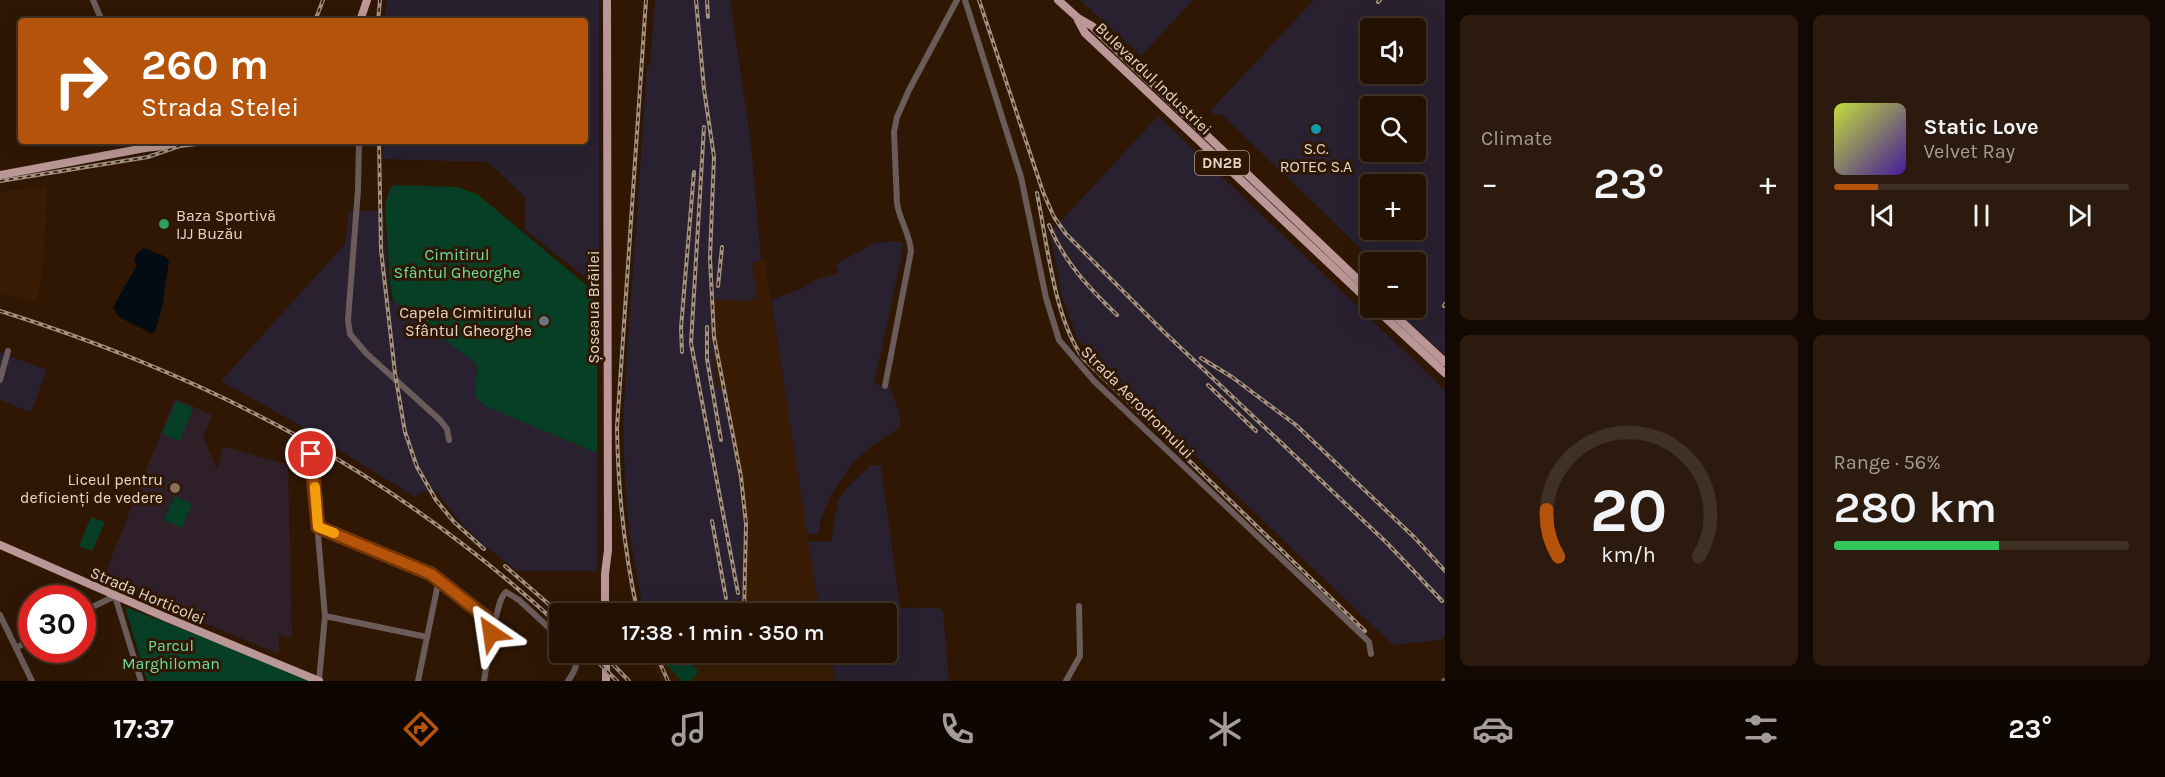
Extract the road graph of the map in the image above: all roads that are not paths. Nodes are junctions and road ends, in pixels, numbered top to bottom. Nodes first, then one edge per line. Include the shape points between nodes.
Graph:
1 (93, 0) edge
2 (367, 0) edge
3 (607, 0) edge
4 (957, 0) edge
5 (965, 0) edge
6 (1058, 0) edge
7 (101, 18) edge
8 (361, 18) edge
9 (1078, 18) junction
10 (144, 144) edge
11 (359, 144) edge
12 (0, 175) edge
13 (1360, 282) edge
14 (1360, 293) edge
15 (1386, 318) edge
16 (1398, 318) edge
17 (8, 351) dead end
18 (1445, 362) edge
19 (1445, 373) edge
20 (0, 380) edge
21 (885, 386) dead end
22 (449, 440) dead end
23 (311, 454) dead end
24 (318, 527) junction
25 (0, 545) edge
26 (439, 579) junction
27 (116, 596) junction
28 (605, 603) edge
29 (96, 605) edge
30 (1079, 606) dead end
31 (0, 615) edge
32 (325, 616) junction
33 (491, 627) junction
34 (549, 628) edge
35 (427, 637) junction
36 (16, 648) joint
37 (1371, 654) dead end
38 (576, 663) edge
39 (606, 663) edge
40 (32, 681) edge
41 (141, 681) edge
42 (319, 681) edge
43 (418, 681) edge
44 (484, 681) edge
45 (568, 681) edge
46 (606, 681) edge
47 (1066, 681) edge

1 - 7 street
2 - 8 main road
3 - 28 main road, Șoseaua Brăilei
4 - 21 street via 902,104 894,132 897,202 911,251
5 - 37 street, Strada Aerodromului via 1021,177 1046,298 1059,340 1094,381 1369,642
6 - 9 main road, Bulevardul Industriei / DN2B
9 - 13 main road, Bulevardul Industriei / DN2B via 1092,26
9 - 14 main road, Bulevardul Industriei / DN2B via 1085,33
10 - 12 main road
11 - 22 street via 350,334 440,420
15 - 19 main road
16 - 18 main road
17 - 20 street
23 - 24 street
24 - 26 street
24 - 32 street
25 - 27 main road, Strada Horticolei
26 - 33 street via 487,618
26 - 35 street
27 - 29 street
27 - 41 street
27 - 42 main road, Strada Horticolei
30 - 47 street via 1080,656
31 - 36 street
32 - 35 street
32 - 42 street
33 - 34 street via 506,592
33 - 44 street
35 - 43 street
36 - 40 street
38 - 45 street
39 - 46 main road

